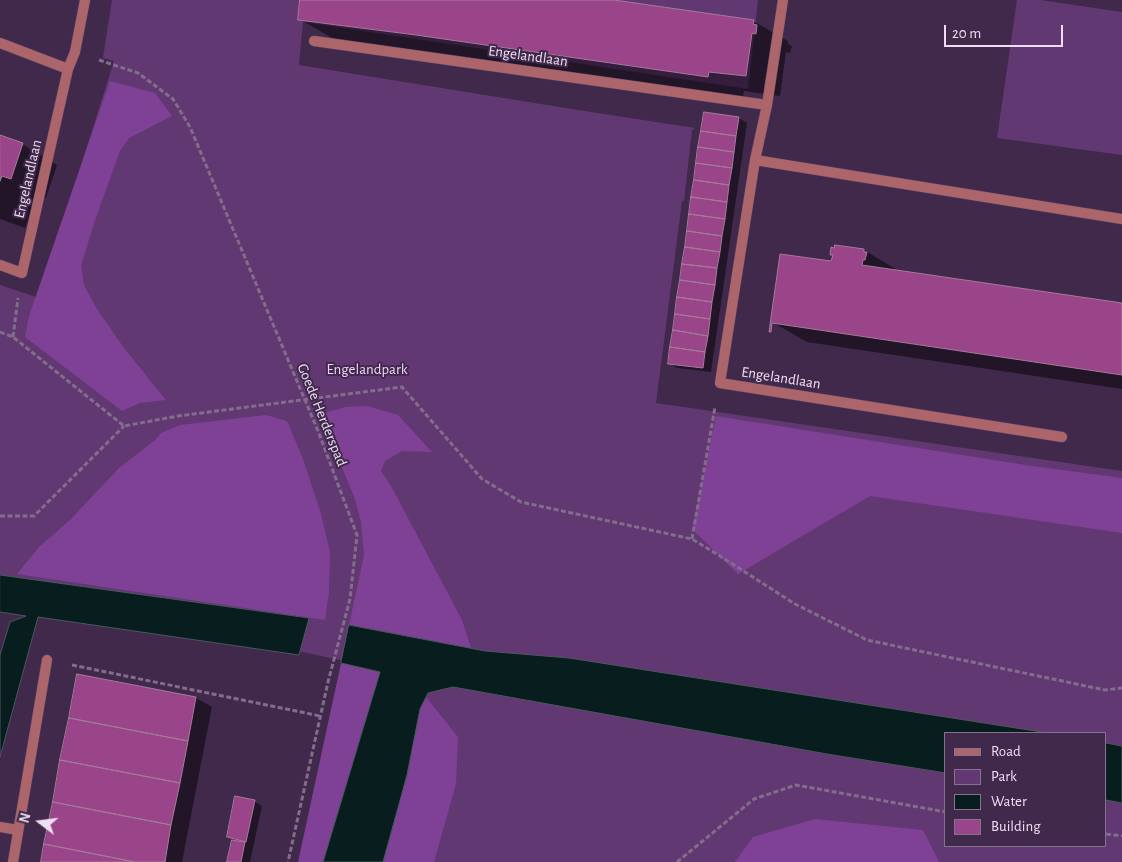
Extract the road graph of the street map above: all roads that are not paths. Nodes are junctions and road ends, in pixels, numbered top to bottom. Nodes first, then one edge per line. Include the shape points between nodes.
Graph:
1 (85, 0) edge
2 (783, 0) edge
3 (314, 41) dead end
4 (0, 43) edge
5 (68, 69) junction
6 (767, 105) junction
7 (756, 160) junction
8 (1122, 219) edge
9 (0, 265) edge
10 (1062, 437) dead end
11 (47, 660) road end
12 (0, 827) edge
13 (18, 830) junction
14 (13, 862) edge

1 - 5 street, Engelandlaan via 75,52
2 - 6 street, Engelandlaan
3 - 6 street, Engelandlaan
4 - 5 street
5 - 9 street, Engelandlaan via 22,273
6 - 7 street, Engelandlaan
7 - 8 street
7 - 10 street, Engelandlaan via 720,384
11 - 13 street
12 - 13 street
13 - 14 street

